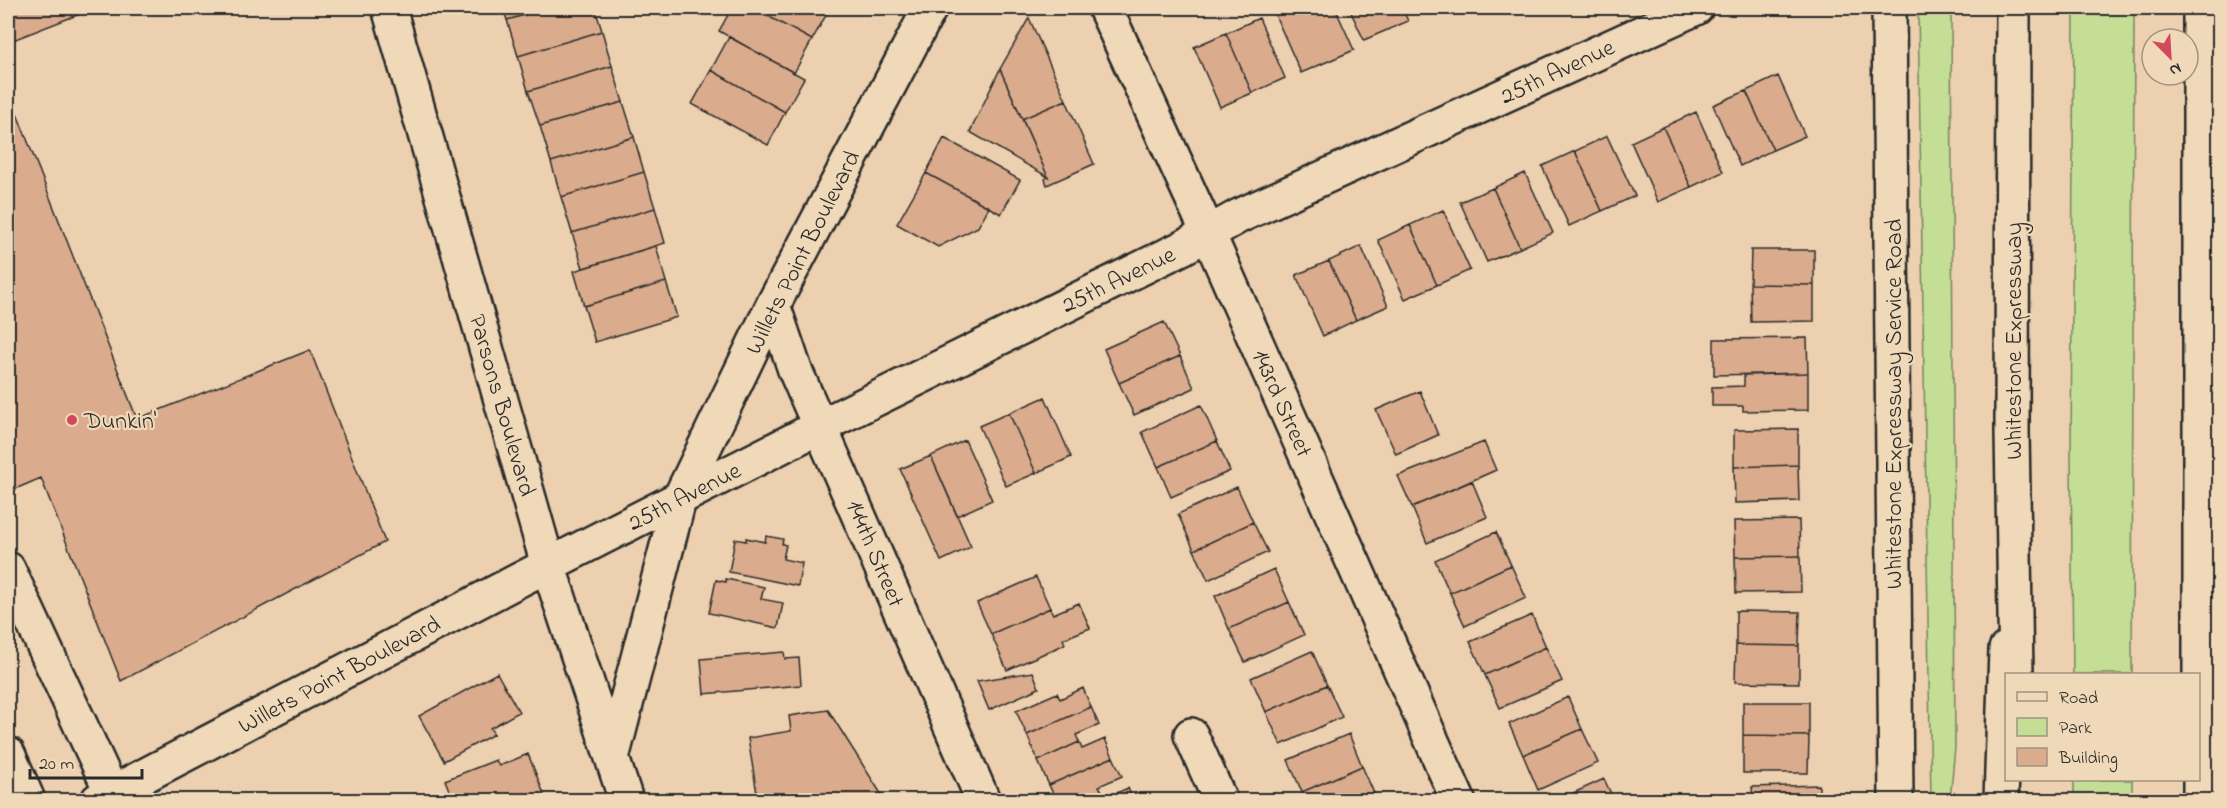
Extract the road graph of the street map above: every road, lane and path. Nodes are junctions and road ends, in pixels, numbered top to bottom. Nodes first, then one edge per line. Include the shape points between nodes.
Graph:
1 (389, 8) edge
2 (930, 8) edge
3 (1105, 8) edge
4 (1696, 8) edge
5 (1889, 8) edge
6 (2013, 8) edge
7 (2200, 8) edge
8 (1208, 233) junction
9 (773, 305) junction
10 (2200, 424) junction
11 (821, 426) junction
12 (2013, 432) junction
13 (679, 500) junction
14 (548, 565) junction
15 (8, 569) edge
16 (2005, 673) edge
17 (2016, 673) edge
18 (2005, 678) edge
19 (1191, 735) dead end
20 (8, 754) edge
21 (612, 758) junction
22 (2018, 781) edge
23 (105, 797) edge
24 (28, 801) edge
25 (626, 801) edge
26 (983, 801) edge
27 (1220, 801) edge
28 (1458, 801) edge
29 (1896, 801) edge
30 (2001, 801) edge
31 (2018, 801) edge
32 (2200, 801) edge
33 (2218, 801) edge

1 - 14 main road, Parsons Boulevard
2 - 9 main road, Willets Point Boulevard
3 - 8 main road, 143rd Street
4 - 8 main road, 25th Avenue
5 - 29 main road, Whitestone Expressway Service Road
6 - 12 main road, Whitestone Expressway
7 - 10 main road
8 - 11 main road, 25th Avenue
8 - 28 main road, 143rd Street
9 - 11 main road, 144th Street via 795,370
9 - 13 main road, Willets Point Boulevard
10 - 32 main road
10 - 33 main road
11 - 13 main road, 25th Avenue
11 - 26 main road, 144th Street
12 - 16 main road
12 - 17 main road, Whitestone Expressway
13 - 14 main road, 25th Avenue
13 - 21 main road, Willets Point Boulevard
14 - 21 main road, Parsons Boulevard
14 - 23 main road, Willets Point Boulevard
15 - 23 main road
18 - 30 main road
19 - 27 main road
20 - 24 main road
21 - 25 main road, Parsons Boulevard
22 - 31 main road

